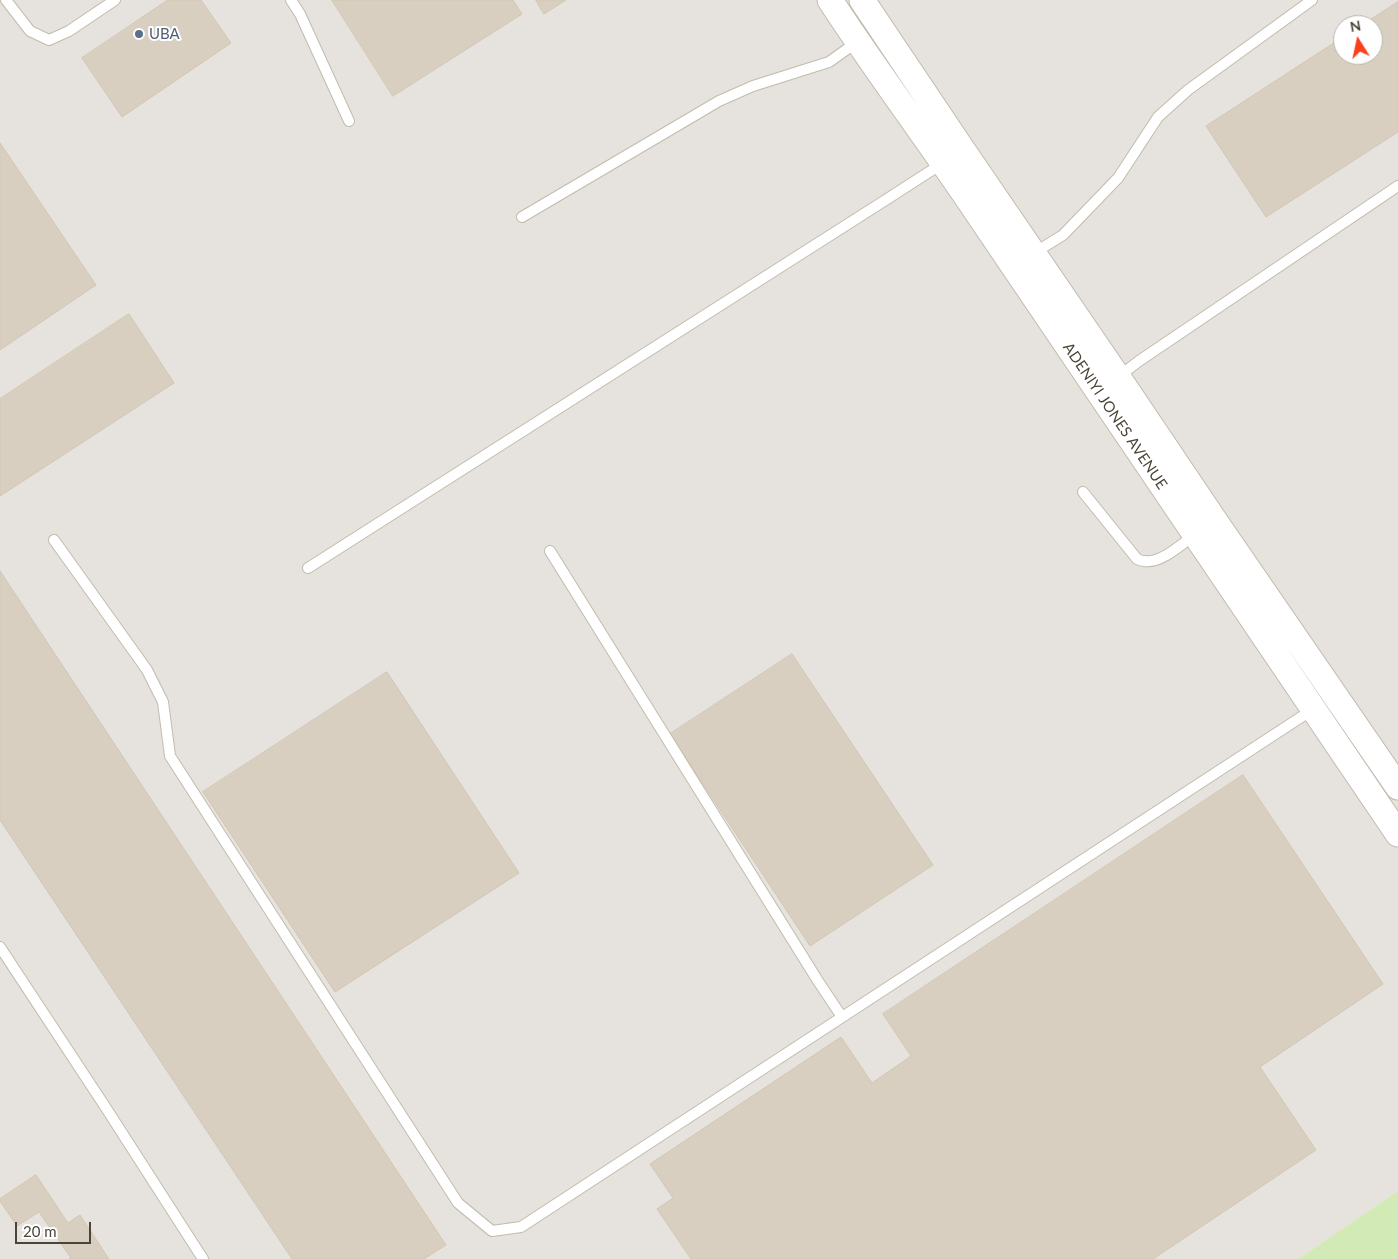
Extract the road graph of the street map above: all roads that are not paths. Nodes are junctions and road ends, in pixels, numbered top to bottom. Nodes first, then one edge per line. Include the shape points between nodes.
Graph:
1 (6, 0) edge
2 (115, 0) edge
3 (291, 0) edge
4 (830, 0) edge
5 (862, 0) edge
6 (1312, 0) edge
7 (857, 42) junction
8 (349, 121) dead end
9 (953, 156) junction
10 (1398, 186) edge
11 (522, 217) dead end
12 (1024, 260) junction
13 (1118, 377) junction
14 (1083, 492) dead end
15 (1196, 534) junction
16 (54, 540) dead end
17 (550, 551) dead end
18 (308, 568) dead end
19 (1324, 702) junction
20 (1398, 787) edge
21 (1398, 834) edge
22 (0, 947) edge
23 (842, 1017) junction
24 (203, 1259) edge

1 - 2 lane via 30,31 48,40 69,31
3 - 8 lane
4 - 7 street, ADENIYI JONES AVENUE
5 - 9 street, ADENIYI JONES AVENUE
6 - 12 lane via 1188,90 1158,117 1118,178 1063,235
7 - 9 street, ADENIYI JONES AVENUE
7 - 11 lane via 829,62 753,86 718,101
9 - 12 street, ADENIYI JONES AVENUE
9 - 18 lane
10 - 13 lane
12 - 13 street, ADENIYI JONES AVENUE
12 - 15 street, ADENIYI JONES AVENUE
13 - 19 street, ADENIYI JONES AVENUE via 1215,521
14 - 15 lane via 1137,559 1145,562 1157,560
15 - 19 street, ADENIYI JONES AVENUE
16 - 23 lane via 147,670 164,702 170,756 458,1203 492,1231 521,1227
17 - 23 lane
19 - 20 street, ADENIYI JONES AVENUE
19 - 21 street, ADENIYI JONES AVENUE
19 - 23 lane
22 - 24 lane

